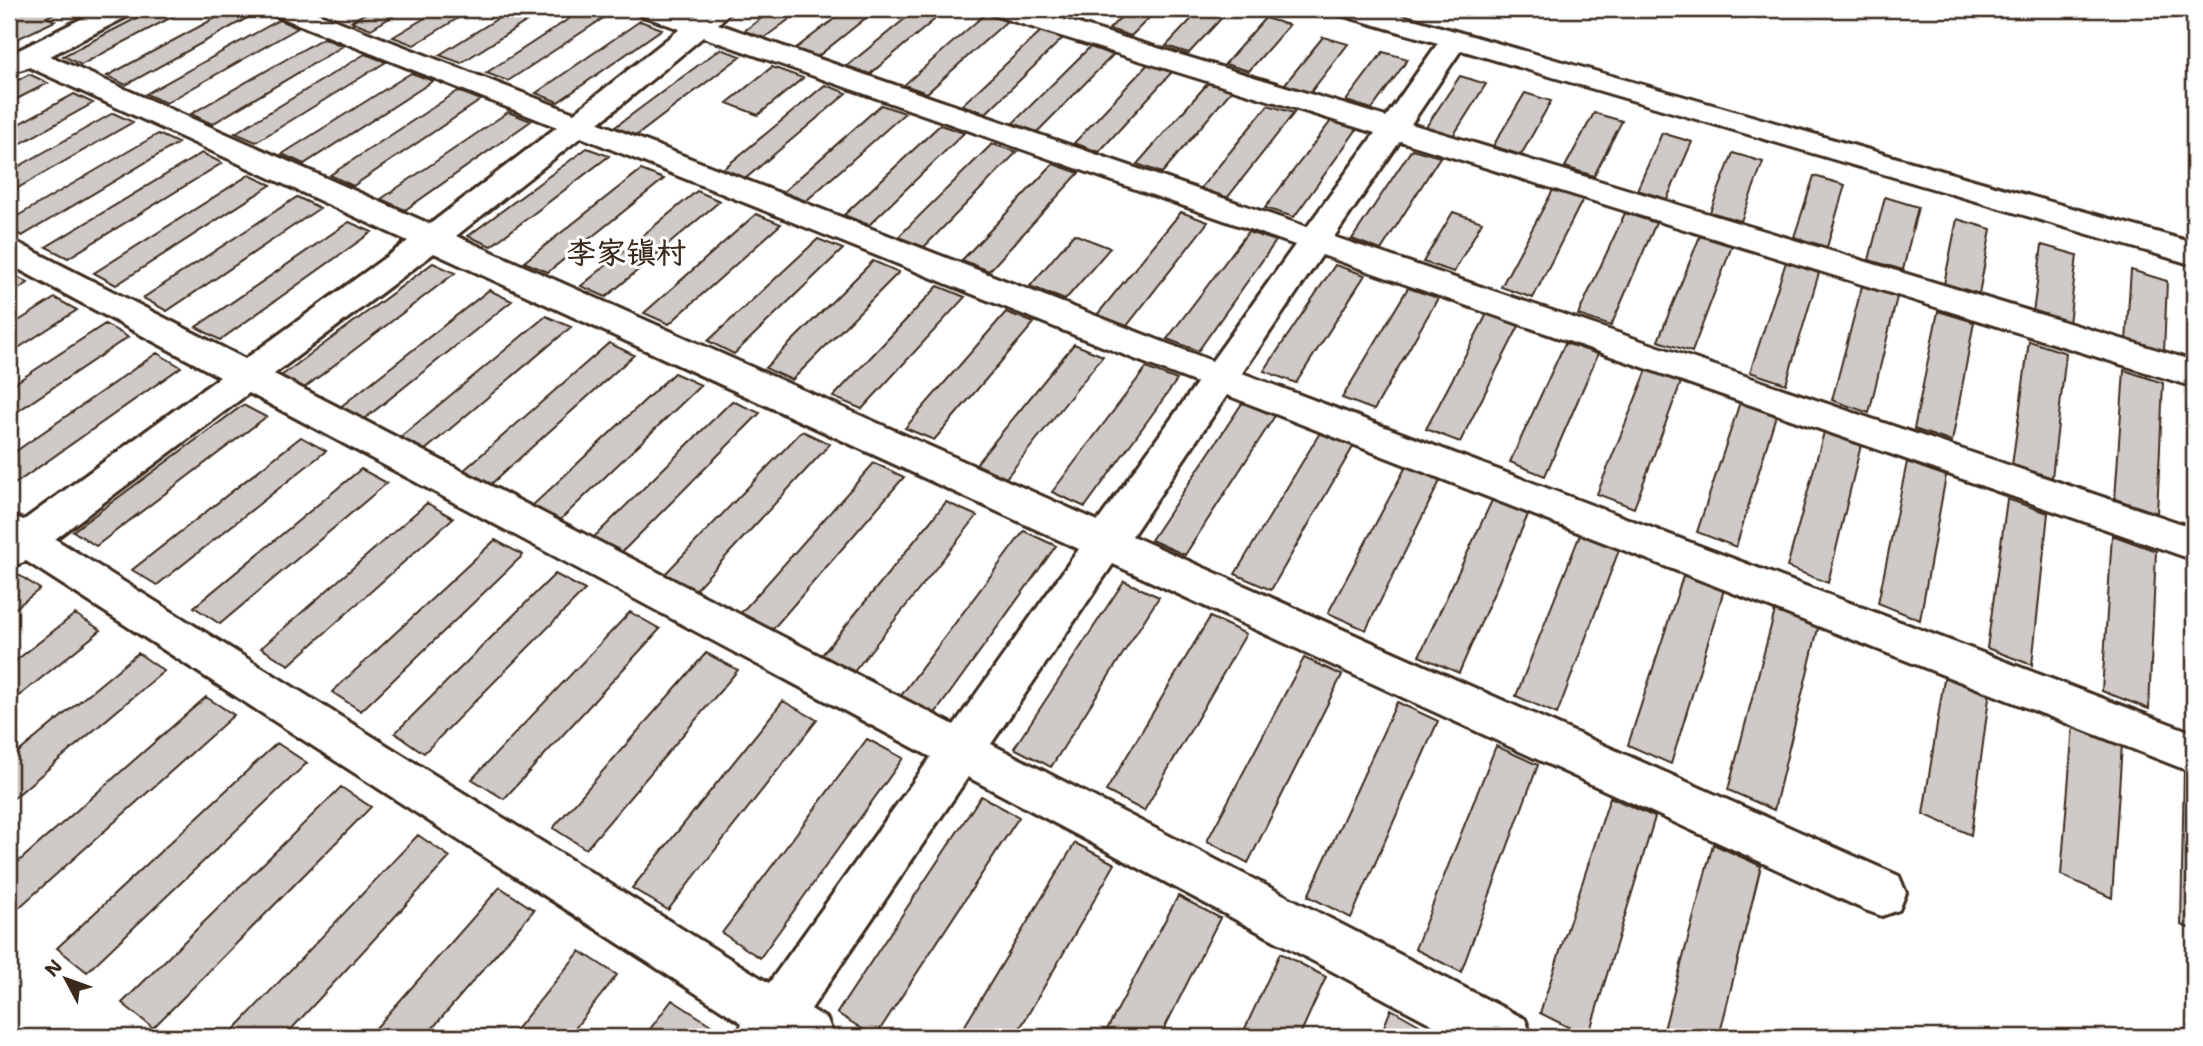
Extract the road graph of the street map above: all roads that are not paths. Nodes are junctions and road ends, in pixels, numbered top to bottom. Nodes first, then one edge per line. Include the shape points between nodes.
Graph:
1 (284, 9) edge
2 (649, 9) edge
3 (1002, 9) edge
4 (1350, 9) edge
5 (108, 11) edge
6 (710, 17) edge
7 (1455, 39) junction
8 (18, 61) edge
9 (580, 124) junction
10 (1392, 128) junction
11 (431, 238) junction
12 (1314, 242) junction
13 (9, 250) edge
14 (2194, 254) edge
15 (2194, 374) edge
16 (246, 376) junction
17 (1220, 377) junction
18 (14, 541) edge
19 (1105, 542) junction
20 (2194, 544) edge
21 (961, 751) junction
22 (2194, 753) edge
23 (1882, 893) dead end
24 (782, 1030) edge
25 (1507, 1037) edge

1 - 9 street
2 - 6 street
3 - 10 street
4 - 7 street
5 - 8 street
6 - 9 street
6 - 12 street
7 - 10 street
7 - 14 street
8 - 11 street
9 - 11 street
9 - 17 street
10 - 12 street
10 - 15 street
11 - 16 street
11 - 19 street
12 - 17 street
12 - 20 street
13 - 16 street
16 - 18 street
16 - 21 street
17 - 19 street
17 - 22 street
18 - 24 street
19 - 21 street
19 - 23 street
21 - 24 street
21 - 25 street

